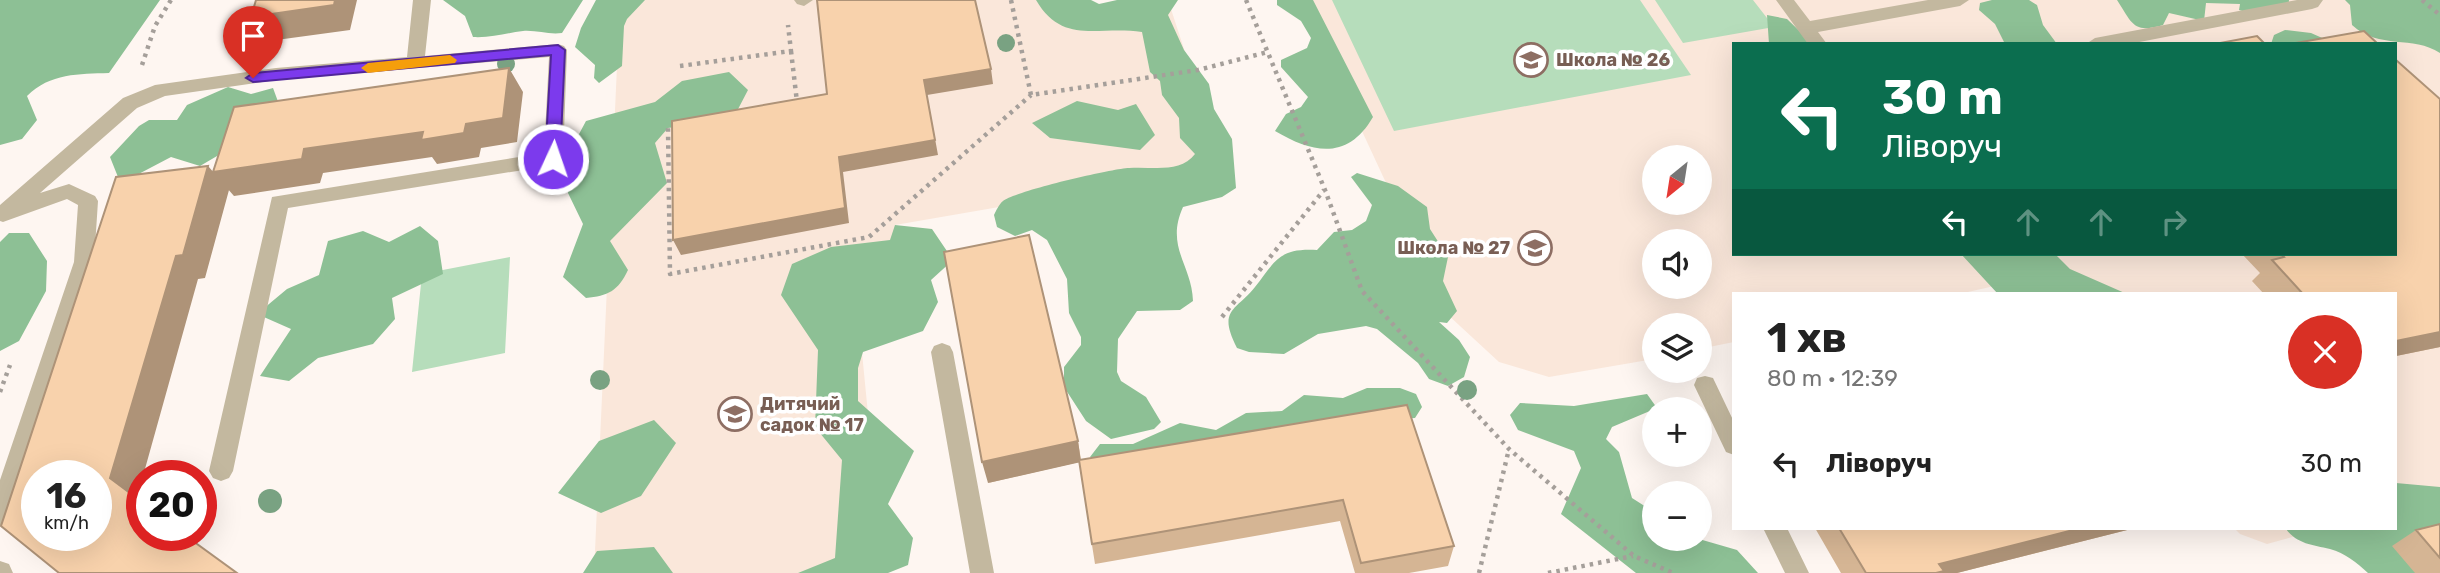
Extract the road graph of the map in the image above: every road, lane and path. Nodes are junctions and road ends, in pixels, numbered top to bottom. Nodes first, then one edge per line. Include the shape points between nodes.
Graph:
1 (171, 0) edge
2 (422, 0) edge
3 (804, 0) edge
4 (1011, 0) edge
5 (1246, 0) edge
6 (1785, 0) edge
7 (1960, 0) edge
8 (2314, 0) edge
9 (2422, 0) edge
10 (2440, 15) edge
11 (1806, 28) junction
12 (1816, 42) edge
13 (2106, 42) edge
14 (791, 51) junction
15 (1268, 52) junction
16 (415, 64) junction
17 (681, 66) dead end
18 (1031, 95) junction
19 (130, 103) junction
20 (785, 105) edge
21 (681, 125) edge
22 (1325, 190) junction
23 (1, 215) edge
24 (1222, 317) dead end
25 (942, 352) dead end
26 (10, 365) dead end
27 (1705, 385) dead end
28 (0, 392) edge
29 (1732, 441) edge
30 (1509, 449) junction
31 (221, 471) dead end
32 (0, 516) edge
33 (1776, 530) edge
34 (1634, 556) junction
35 (982, 573) edge
36 (1479, 573) edge
37 (1548, 573) edge
38 (1673, 573) edge
39 (1797, 573) edge

1 - 19 path via 155,26
2 - 16 lane
3 - 14 path via 787,12
4 - 18 path
5 - 15 path
6 - 11 lane
7 - 11 lane
8 - 13 lane
9 - 10 path
11 - 12 lane
14 - 17 path
14 - 20 path via 797,102
15 - 18 path via 1198,70
15 - 22 path
16 - 19 lane via 263,76 162,90
16 - 31 lane via 558,50 553,159 279,202
18 - 21 path via 869,237 670,274 668,128
19 - 23 lane
22 - 24 path
22 - 30 path via 1362,291
23 - 32 lane via 69,191 88,201 84,262
25 - 35 lane
26 - 28 path
27 - 29 lane
30 - 34 path
30 - 36 path
33 - 39 lane
34 - 37 path
34 - 38 path

